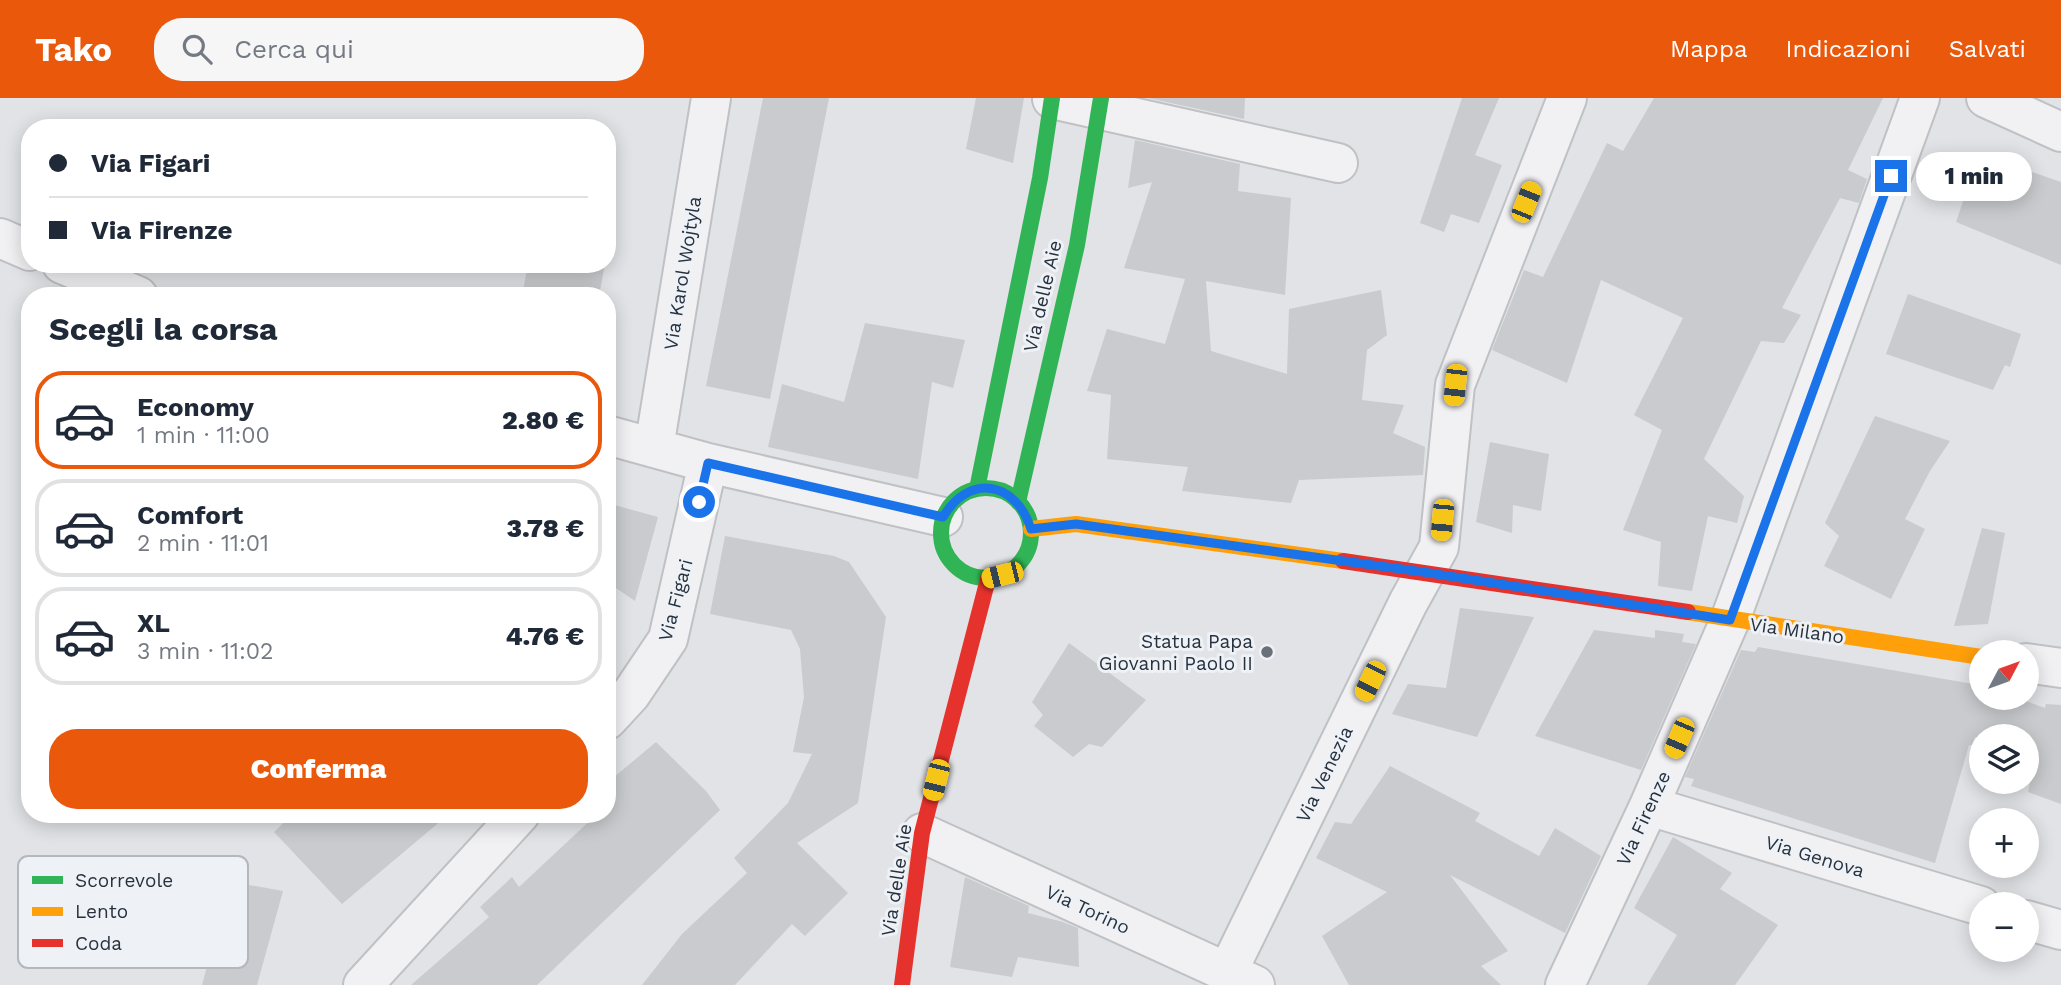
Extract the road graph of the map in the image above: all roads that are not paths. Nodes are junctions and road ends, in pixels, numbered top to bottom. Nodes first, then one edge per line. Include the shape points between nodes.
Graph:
1 (711, 98) edge
2 (1052, 98) edge
3 (1567, 98) edge
4 (1920, 98) edge
5 (1986, 98) edge
6 (1100, 104) edge
7 (2061, 132) edge
8 (1338, 163) dead end
9 (0, 239) edge
10 (21, 247) edge
11 (83, 273) edge
12 (117, 287) edge
13 (616, 437) edge
14 (654, 448) junction
15 (708, 463) junction
16 (977, 489) junction
17 (1018, 502) junction
18 (943, 517) junction
19 (1031, 529) junction
20 (1423, 572) junction
21 (988, 579) junction
22 (1730, 620) junction
23 (1969, 655) edge
24 (2039, 665) edge
25 (2061, 668) edge
26 (616, 710) edge
27 (1649, 806) junction
28 (512, 823) edge
29 (922, 833) junction
30 (1969, 902) edge
31 (2039, 923) edge
32 (2061, 930) edge
33 (1241, 979) edge
34 (363, 985) edge
35 (902, 985) edge
36 (1565, 985) edge

1 - 14 street, Via Karol Wojtyla
2 - 6 street
2 - 16 street, Via delle Aie
3 - 20 street, Via Venezia via 1455,385 1439,547
4 - 22 street, Via Firenze
5 - 7 street
6 - 8 street
6 - 17 street, Via delle Aie via 1067,290
9 - 10 street
11 - 12 street
13 - 14 street
14 - 15 street
15 - 18 street
15 - 26 street, Via Figari via 668,639
16 - 17 street via 991,488
16 - 18 street via 962,494
17 - 19 street
18 - 21 street via 940,532 950,561 960,571
19 - 20 street, Via Milano via 1076,524
19 - 21 street via 1030,544 1020,562
20 - 22 street, Via Milano
20 - 33 street, Via Venezia
21 - 29 street, Via delle Aie
22 - 23 street, Via Milano
22 - 27 street, Via Firenze
24 - 25 street
27 - 30 street, Via Genova
27 - 36 street, Via Firenze
28 - 34 street
29 - 33 street, Via Torino
29 - 35 street, Via delle Aie
31 - 32 street

